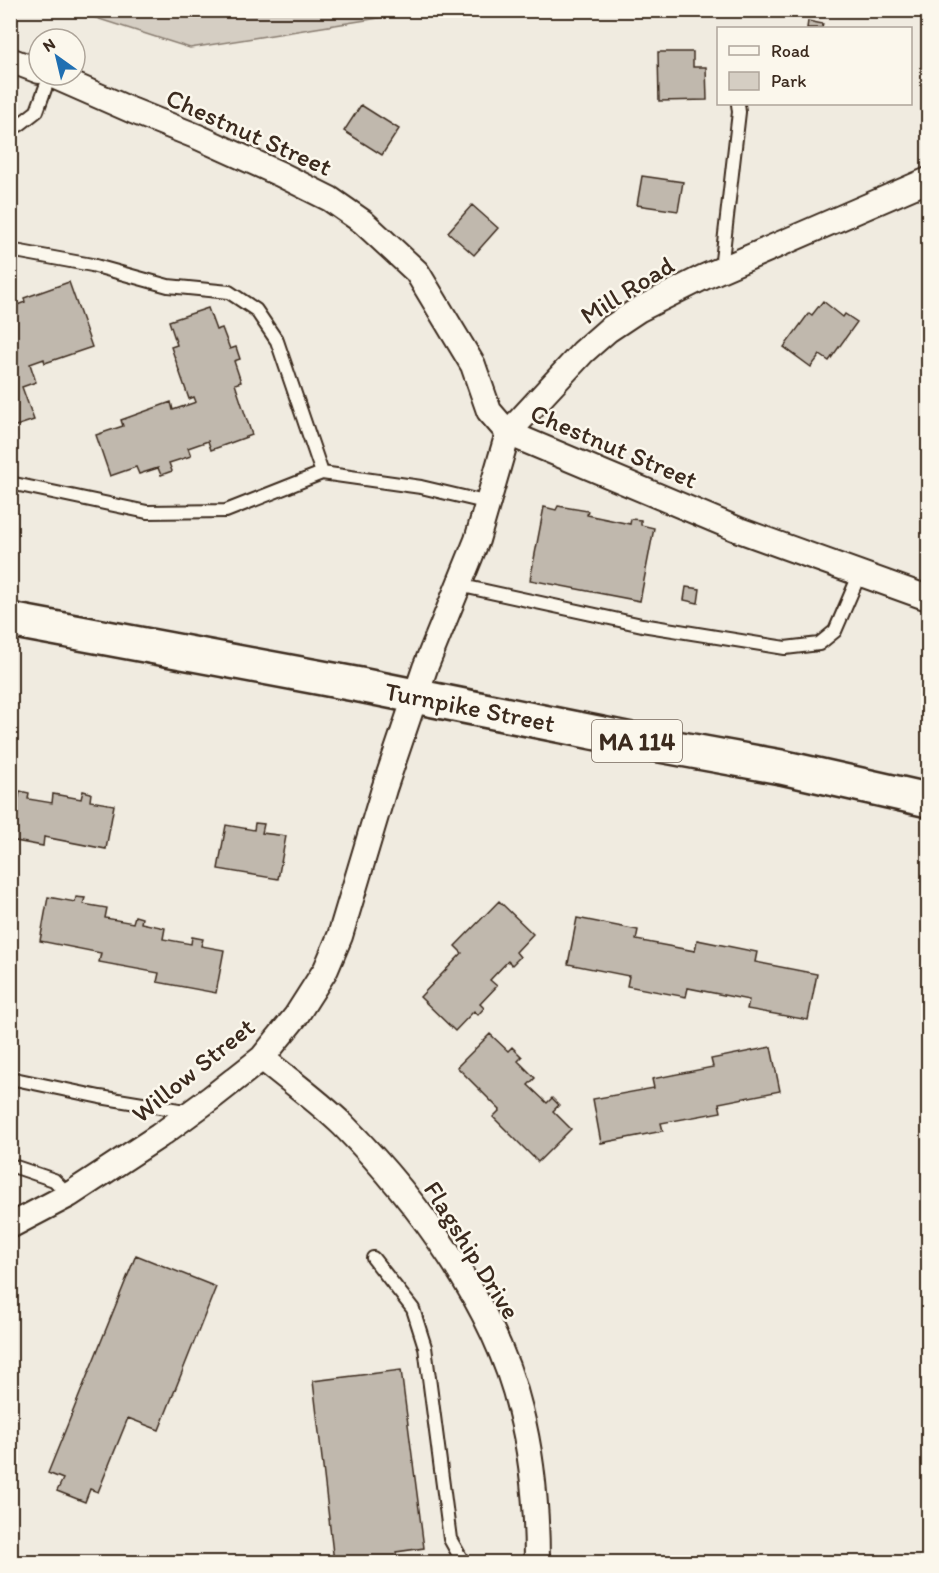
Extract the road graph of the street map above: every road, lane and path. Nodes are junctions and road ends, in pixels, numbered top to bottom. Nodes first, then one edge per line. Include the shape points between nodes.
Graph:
1 (10, 60) edge
2 (27, 66) edge
3 (46, 87) edge
4 (78, 87) edge
5 (738, 105) edge
6 (10, 124) edge
7 (928, 180) edge
8 (10, 250) edge
9 (721, 269) junction
10 (508, 433) junction
11 (322, 473) junction
12 (10, 483) edge
13 (489, 503) junction
14 (860, 573) junction
15 (458, 585) junction
16 (928, 598) edge
17 (10, 620) edge
18 (416, 697) junction
19 (928, 800) edge
20 (262, 1058) junction
21 (10, 1078) edge
22 (192, 1112) junction
23 (10, 1165) edge
24 (69, 1195) junction
25 (10, 1226) edge
26 (374, 1258) dead end
27 (463, 1563) edge
28 (537, 1563) edge

1 - 2 street
3 - 6 lane via 37,111 20,125
4 - 10 street, Chestnut Street via 280,174 330,199 363,222 417,272 473,365 489,411
5 - 9 lane
7 - 9 street, Mill Road
8 - 11 lane via 92,265 168,285 229,292 256,310 277,341
9 - 10 street, Mill Road via 667,294 608,330 583,351
10 - 13 street, Mill Road
10 - 14 street, Chestnut Street via 739,530
11 - 12 lane via 226,511 147,512
11 - 13 lane via 421,487
13 - 15 street, Mill Road
14 - 15 lane via 835,631 819,644 785,648 642,625
14 - 16 street, Chestnut Street
15 - 18 street, Mill Road
17 - 18 highway, Turnpike Street / MA 114
18 - 19 highway, Turnpike Street / MA 114 via 831,777
18 - 20 street, Willow Street via 326,969 296,1016
20 - 22 street, Willow Street
20 - 28 street, Flagship Drive via 341,1124 378,1163 418,1211 466,1282 497,1342 520,1407 531,1456
21 - 22 lane
22 - 24 street, Willow Street
23 - 24 lane via 54,1180
24 - 25 street, Willow Street
26 - 27 lane via 413,1310 425,1347 450,1539

